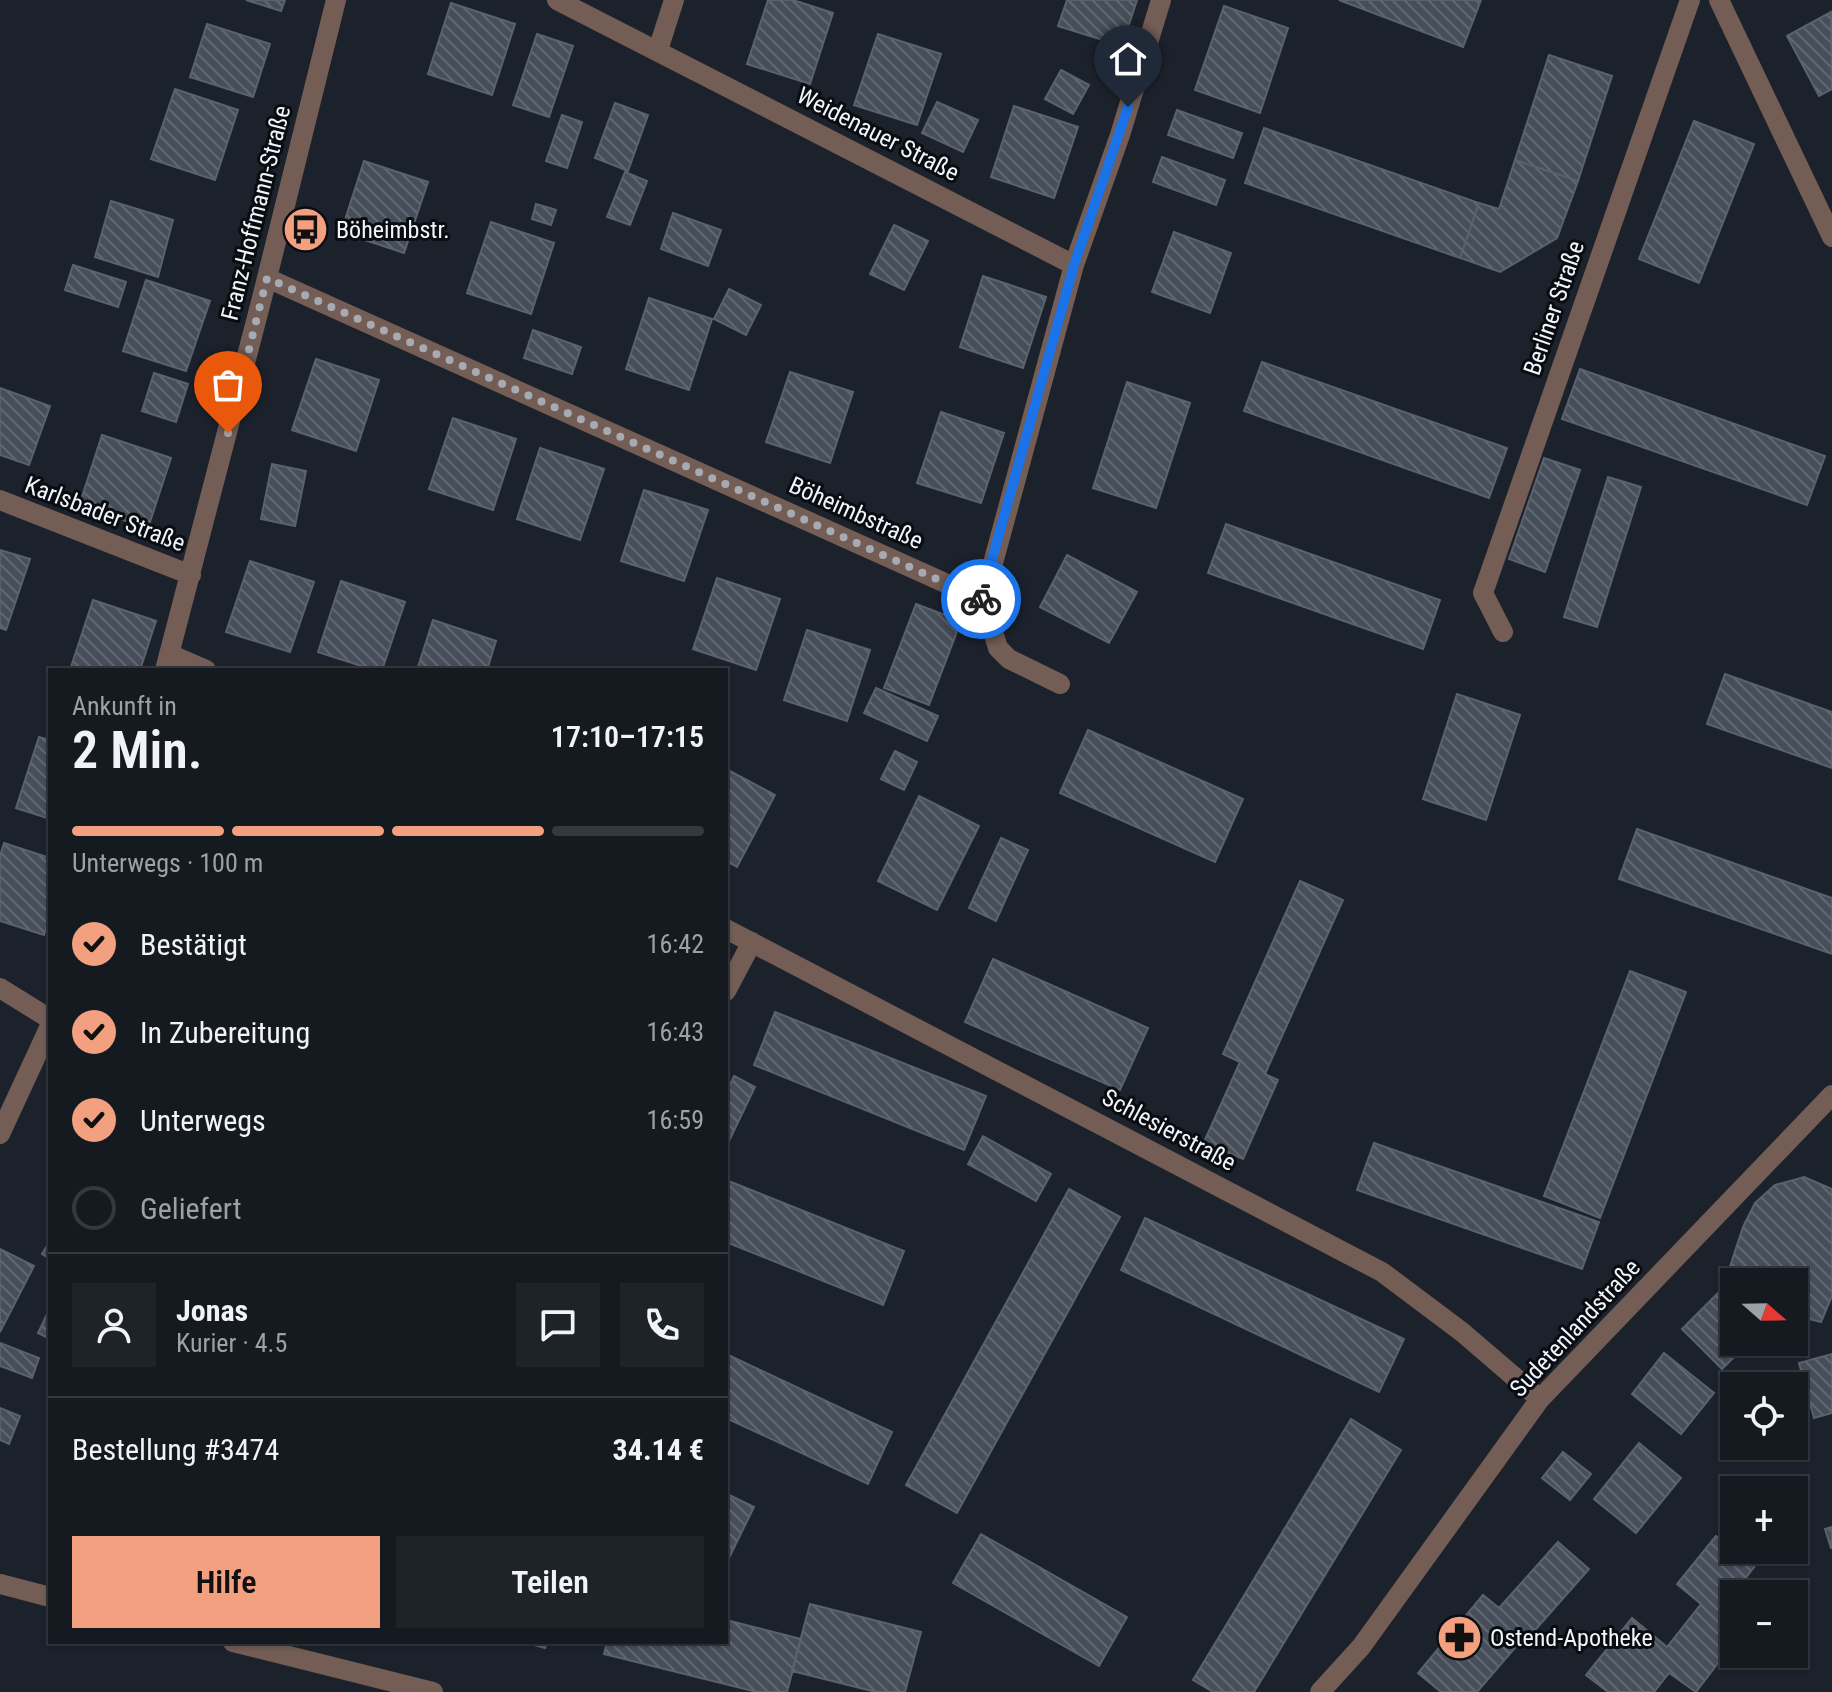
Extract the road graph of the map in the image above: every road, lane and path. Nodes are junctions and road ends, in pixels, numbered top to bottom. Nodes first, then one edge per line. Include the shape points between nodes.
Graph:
1 (336, 0) edge
2 (557, 0) edge
3 (674, 0) edge
4 (1161, 0) edge
5 (1690, 0) edge
6 (1719, 0) edge
7 (658, 50) junction
8 (1832, 237) edge
9 (1074, 265) junction
10 (267, 278) junction
11 (0, 500) edge
12 (191, 575) junction
13 (983, 600) junction
14 (1503, 632) dead end
15 (167, 662) edge
16 (196, 668) edge
17 (1060, 684) dead end
18 (728, 930) edge
19 (752, 942) junction
20 (728, 987) edge
21 (0, 988) edge
22 (48, 1018) edge
23 (48, 1030) edge
24 (1832, 1095) edge
25 (0, 1134) edge
26 (1540, 1399) junction
27 (0, 1584) edge
28 (48, 1596) edge
29 (241, 1644) edge
30 (433, 1692) edge
31 (1320, 1692) edge

1 - 10 street, Franz-Hoffmann-Straße
2 - 7 street, Weidenauer Straße
3 - 7 street
4 - 9 street
5 - 14 street, Berliner Straße via 1483,593
6 - 8 street
7 - 9 street, Weidenauer Straße
9 - 13 street
10 - 12 street, Franz-Hoffmann-Straße
10 - 13 street, Böheimbstraße
11 - 12 street, Karlsbader Straße
12 - 15 street, Franz-Hoffmann-Straße
13 - 17 street via 998,648
15 - 16 street
18 - 19 street, Schlesierstraße
19 - 20 street
19 - 26 street, Schlesierstraße via 1382,1272
21 - 22 street
23 - 25 street
24 - 26 street, Sudetenlandstraße
26 - 31 street, Sudetenlandstraße via 1361,1647
27 - 28 street
29 - 30 street

